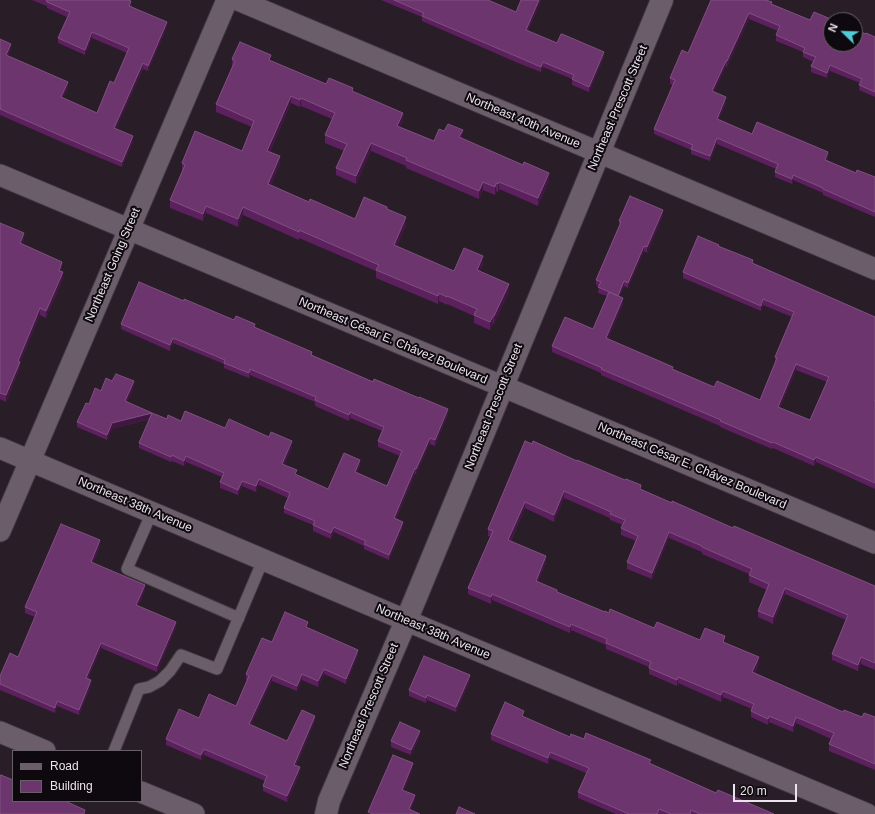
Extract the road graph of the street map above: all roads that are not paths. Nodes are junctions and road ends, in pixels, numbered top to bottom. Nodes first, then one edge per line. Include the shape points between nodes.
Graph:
1 (227, 0) edge
2 (238, 0) edge
3 (662, 0) edge
4 (599, 153) junction
5 (0, 175) edge
6 (129, 229) junction
7 (875, 269) edge
8 (502, 387) junction
9 (0, 448) edge
10 (30, 461) junction
11 (152, 512) junction
12 (0, 531) edge
13 (875, 543) edge
14 (263, 560) junction
15 (239, 618) junction
16 (406, 621) junction
17 (0, 732) edge
18 (43, 750) edge
19 (114, 750) edge
20 (142, 792) edge
21 (194, 814) edge
22 (326, 814) edge
23 (867, 814) edge

1 - 6 street, Northeast Going Street
2 - 4 street, Northeast 40th Avenue
3 - 4 street, Northeast Prescott Street
4 - 7 street, Northeast 40th Avenue
4 - 8 street, Northeast Prescott Street
5 - 6 street, Northeast César E. Chávez Boulevard
6 - 8 street, Northeast César E. Chávez Boulevard
6 - 10 street, Northeast Going Street
8 - 13 street, Northeast César E. Chávez Boulevard
8 - 16 street, Northeast Prescott Street
9 - 10 street, Northeast 38th Avenue
10 - 11 street, Northeast 38th Avenue
10 - 12 street, Northeast Going Street
11 - 14 street, Northeast 38th Avenue
11 - 15 lane via 127,569
14 - 15 lane
14 - 16 street, Northeast 38th Avenue
15 - 19 lane via 217,669 181,654 160,681 149,688 139,689
16 - 22 street, Northeast Prescott Street via 329,801
16 - 23 street, Northeast 38th Avenue
17 - 18 street
20 - 21 street

